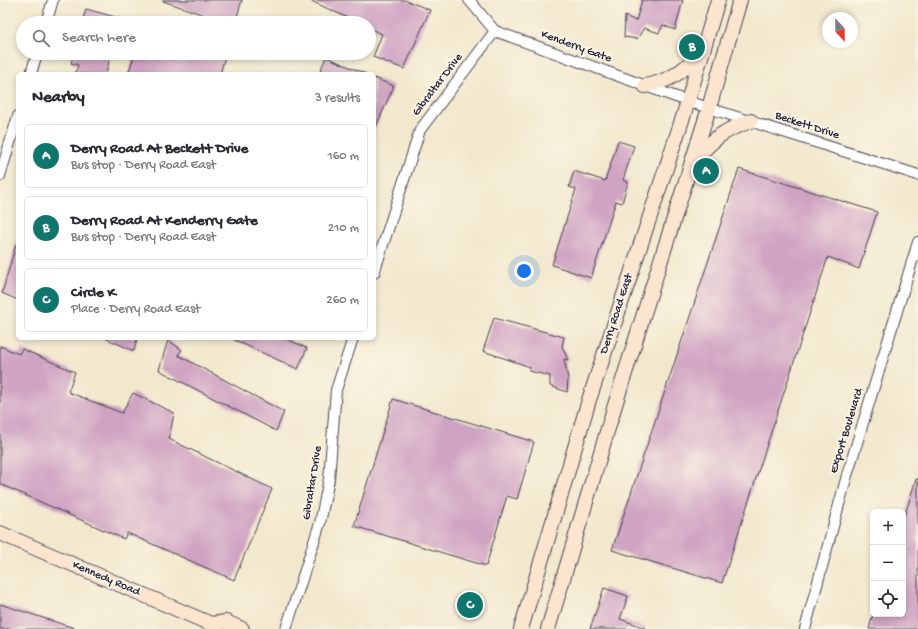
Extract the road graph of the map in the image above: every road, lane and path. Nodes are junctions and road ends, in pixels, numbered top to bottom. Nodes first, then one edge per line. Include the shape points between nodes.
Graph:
1 (53, 0) edge
2 (469, 0) edge
3 (718, 0) edge
4 (740, 0) edge
5 (48, 16) edge
6 (495, 31) junction
7 (703, 51) junction
8 (35, 60) edge
9 (32, 72) edge
10 (645, 86) junction
11 (687, 101) junction
12 (709, 108) junction
13 (751, 121) junction
14 (16, 123) edge
15 (692, 162) junction
16 (918, 175) edge
17 (0, 176) edge
18 (918, 242) edge
19 (376, 267) edge
20 (352, 340) edge
21 (0, 533) edge
22 (214, 626) edge
23 (242, 629) edge
24 (286, 629) edge
25 (521, 629) edge
26 (548, 629) edge
27 (805, 629) edge

1 - 5 street
2 - 6 street, Kenderry Gate
3 - 7 main road, Derry Road East
4 - 12 main road
6 - 10 street, Kenderry Gate
6 - 19 street, Gibraltar Drive via 420,130
7 - 10 main road via 669,80
7 - 11 main road, Derry Road East
8 - 9 street
10 - 11 street, Kenderry Gate
11 - 12 street, Beckett Drive
11 - 25 main road, Derry Road East via 589,400
12 - 13 street, Beckett Drive
12 - 15 main road
13 - 15 main road via 724,132
13 - 16 street, Beckett Drive
14 - 17 street
15 - 26 main road
18 - 27 street, Export Boulevard via 846,479
20 - 24 street, Gibraltar Drive via 336,390 329,479 320,523
21 - 22 main road, Kennedy Road
22 - 23 main road, Kennedy Road via 226,622

